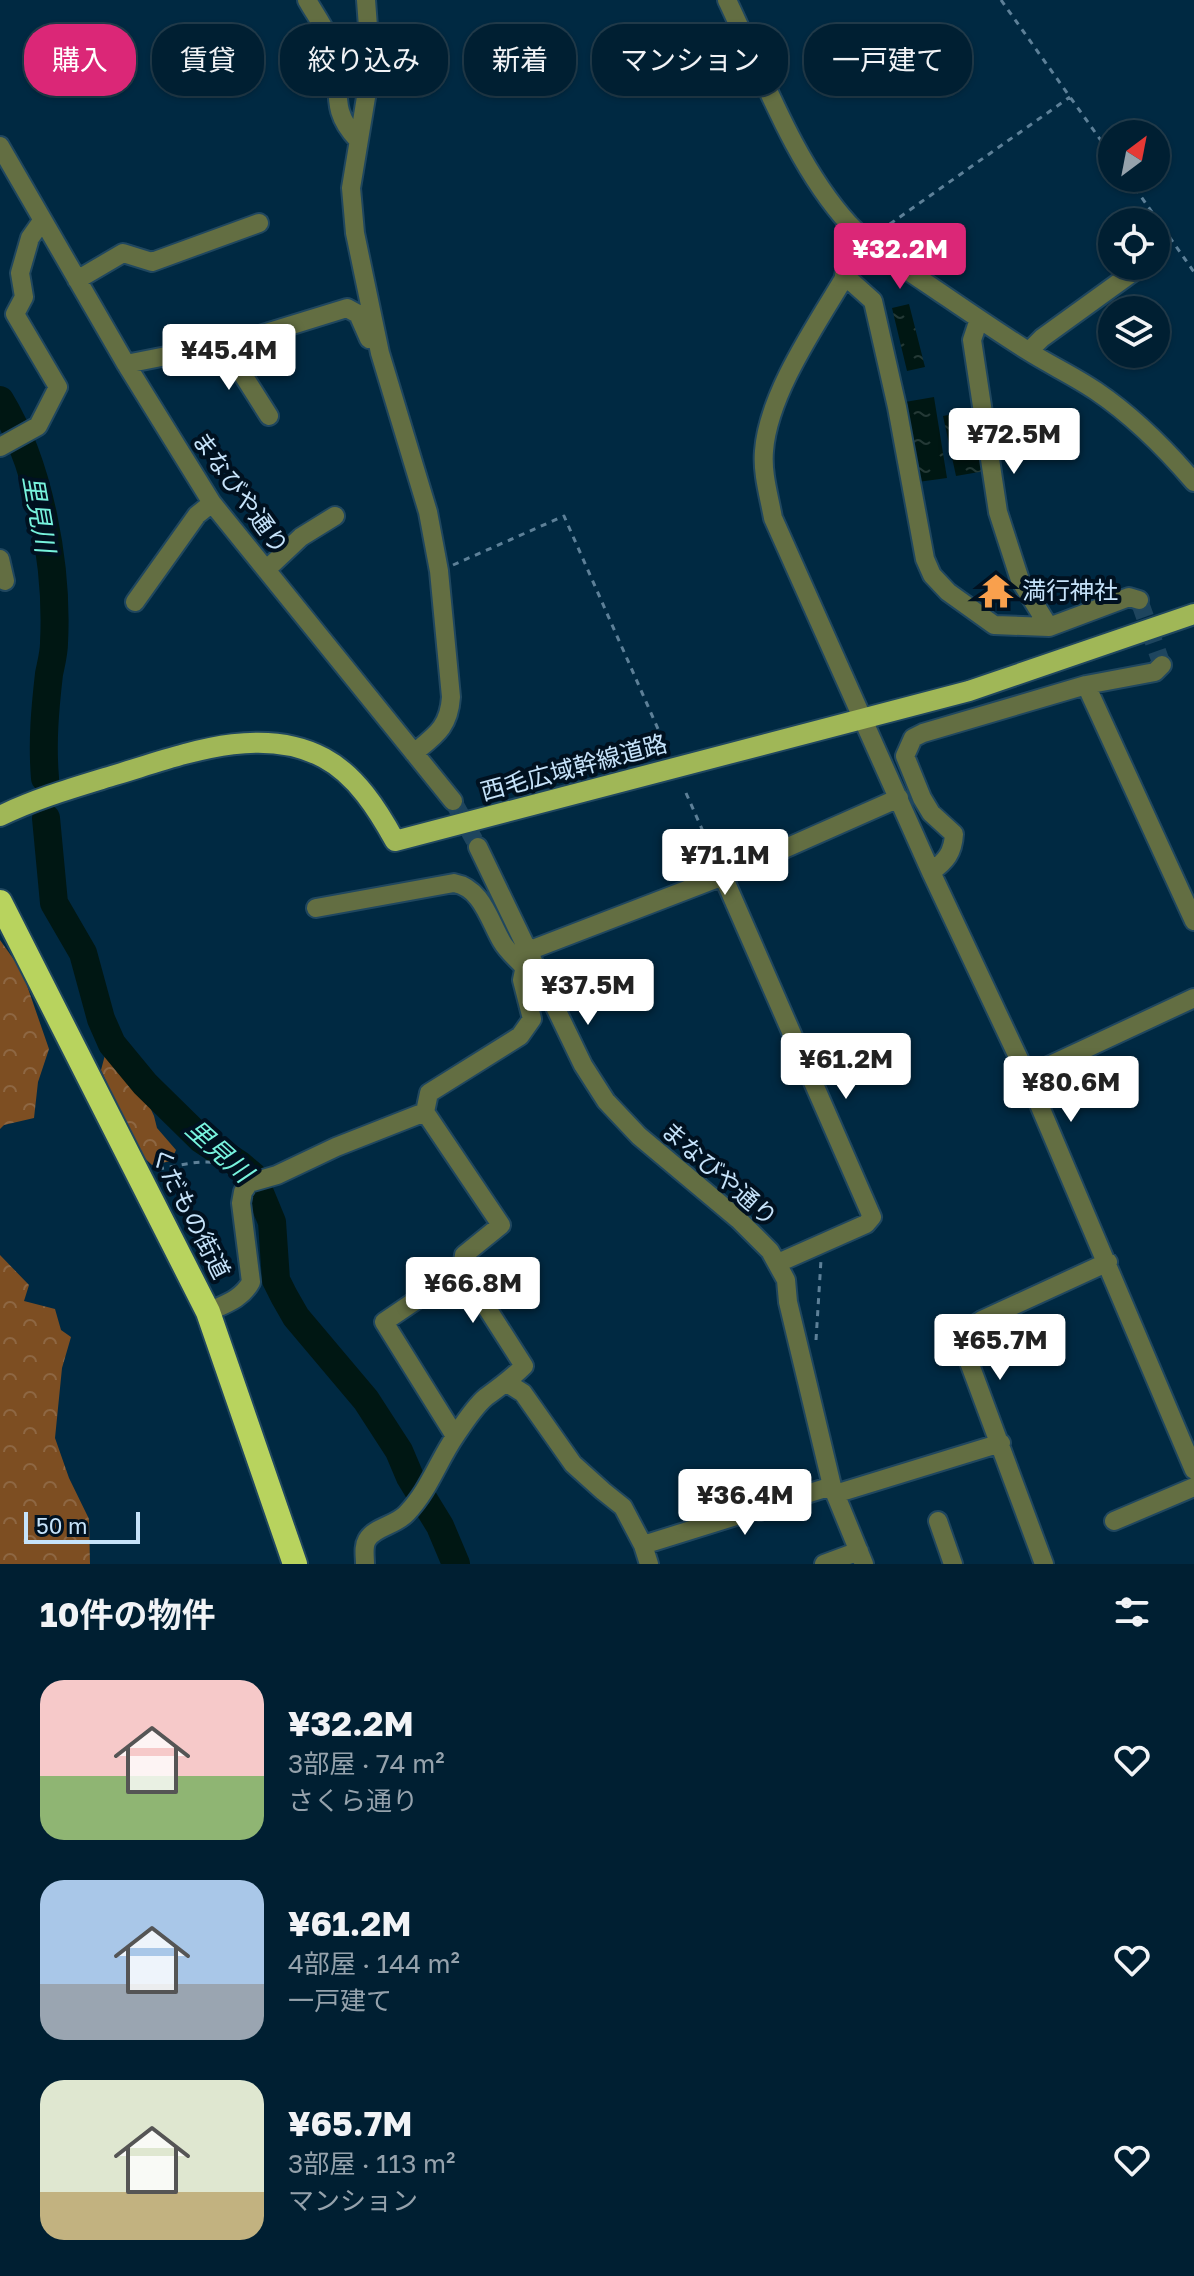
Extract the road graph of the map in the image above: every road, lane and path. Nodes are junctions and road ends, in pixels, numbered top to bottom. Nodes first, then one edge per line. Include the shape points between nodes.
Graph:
1 (307, 0) edge
2 (366, 0) edge
3 (727, 0) edge
4 (1003, 0) edge
5 (1070, 97) junction
6 (1098, 136) edge
7 (358, 140) junction
8 (0, 146) edge
9 (1138, 192) edge
10 (42, 221) junction
11 (259, 223) dead end
12 (866, 240) junction
13 (1194, 272) edge
14 (844, 275) junction
15 (77, 280) junction
16 (1122, 280) edge
17 (979, 319) junction
18 (224, 345) junction
19 (1029, 351) junction
20 (380, 353) junction
21 (126, 364) junction
22 (269, 416) dead end
23 (0, 447) edge
24 (1194, 482) edge
25 (212, 503) junction
26 (335, 516) dead end
27 (0, 559) edge
28 (266, 570) junction
29 (439, 571) junction
30 (5, 581) dead end
31 (1139, 600) dead end
32 (135, 602) dead end
33 (1194, 614) edge
34 (1049, 627) junction
35 (1162, 665) dead end
36 (1086, 685) junction
37 (863, 719) junction
38 (666, 747) dead end
39 (414, 753) junction
40 (686, 793) dead end
41 (899, 798) junction
42 (453, 801) tunnel mouth
43 (0, 816) edge
44 (478, 847) tunnel mouth
45 (931, 872) junction
46 (723, 876) junction
47 (0, 902) edge
48 (316, 908) dead end
49 (1194, 921) edge
50 (526, 958) junction
51 (1194, 998) edge
52 (1027, 1076) junction
53 (425, 1112) junction
54 (138, 1172) junction
55 (254, 1182) junction
56 (820, 1246) junction
57 (1108, 1262) junction
58 (778, 1263) junction
59 (462, 1269) junction
60 (208, 1312) junction
61 (815, 1344) dead end
62 (507, 1383) junction
63 (455, 1436) junction
64 (1001, 1443) junction
65 (1194, 1470) edge
66 (751, 1483) dead end
67 (1194, 1487) edge
68 (834, 1490) junction
69 (760, 1511) junction
70 (938, 1521) dead end
71 (1114, 1521) dead end
72 (643, 1545) junction
73 (861, 1558) edge
74 (295, 1564) edge
75 (365, 1564) edge
76 (649, 1564) edge
77 (824, 1564) edge
78 (953, 1564) edge
79 (1044, 1564) edge

1 - 7 street via 333,48 344,126
2 - 7 street via 371,67
3 - 12 street via 794,141 827,197
4 - 5 path
5 - 6 path
5 - 12 path
7 - 20 street via 351,188 355,233
8 - 10 street, まなびや通り
9 - 13 path
10 - 15 street, まなびや通り
10 - 23 street via 30,238 20,273 24,297 15,314 58,387 38,426
11 - 15 street via 152,262 123,253
12 - 14 street
12 - 17 street
14 - 34 street via 873,301 932,575 994,625
14 - 37 street via 779,396 767,428 764,472 773,518
15 - 21 street, まなびや通り
16 - 19 street
17 - 19 street
17 - 34 street via 972,340 998,512 1020,580
18 - 20 street via 347,308 358,314
18 - 21 street
18 - 22 street
19 - 24 street via 1096,390 1134,420
20 - 29 street via 428,512
21 - 25 street, まなびや通り
25 - 28 street, まなびや通り
25 - 32 street via 197,515
26 - 28 street via 301,537
27 - 30 street
28 - 39 street, まなびや通り
29 - 38 path via 564,516
29 - 39 street via 450,714
31 - 34 street via 1129,597
33 - 37 main road, 西毛広域幹線道路 via 969,691
35 - 36 street via 1155,672
36 - 45 street via 913,738 905,756 922,798 954,834 953,850
36 - 49 street
37 - 41 street
37 - 43 main road, 西毛広域幹線道路 via 395,841 381,815 339,767 296,747 263,743 182,755
39 - 42 street, まなびや通り
40 - 46 path
41 - 45 street
41 - 46 street
44 - 50 street, まなびや通り
45 - 52 street
46 - 50 street
46 - 56 street via 870,1208 872,1217 866,1224
47 - 54 highway, くだもの街道
48 - 50 street via 464,885 478,897 504,946
50 - 53 street via 522,980 532,1019 528,1026 429,1093
50 - 58 street, まなびや通り via 606,1101 753,1233
51 - 52 street
52 - 57 street
53 - 55 street
53 - 59 street via 501,1225 464,1255
54 - 55 path via 223,1162
54 - 60 highway, くだもの街道
55 - 60 street via 243,1192 241,1203 251,1282 236,1299
56 - 58 street
56 - 61 path
57 - 64 street via 959,1335
57 - 65 street
58 - 68 street, まなびや通り
59 - 62 street via 524,1366
59 - 63 street via 384,1322
60 - 74 highway, くだもの街道
62 - 63 street via 484,1399
62 - 72 street via 523,1393 573,1464 623,1507
63 - 75 street via 413,1506 400,1521 369,1536
64 - 68 street
64 - 79 street
66 - 69 street
67 - 71 street
68 - 69 street
68 - 73 street, まなびや通り
69 - 72 street
70 - 78 street
72 - 76 street
73 - 77 street

